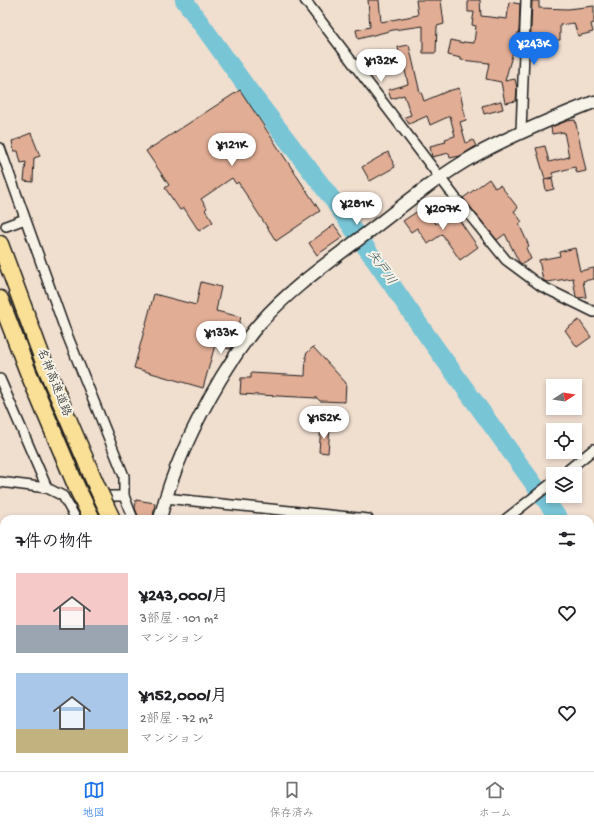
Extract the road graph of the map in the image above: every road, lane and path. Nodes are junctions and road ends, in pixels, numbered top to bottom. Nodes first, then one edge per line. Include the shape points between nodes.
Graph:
1 (305, 0) edge
2 (526, 0) edge
3 (594, 102) edge
4 (521, 132) junction
5 (0, 148) edge
6 (441, 178) junction
7 (25, 219) junction
8 (6, 226) dead end
9 (0, 244) edge
10 (0, 299) edge
11 (594, 312) edge
12 (0, 380) edge
13 (594, 449) edge
14 (572, 467) edge
15 (0, 482) edge
16 (47, 488) junction
17 (546, 488) edge
18 (70, 492) junction
19 (124, 496) junction
20 (165, 498) junction
21 (75, 515) edge
22 (89, 515) edge
23 (110, 515) edge
24 (131, 515) edge
25 (161, 515) edge
26 (329, 515) edge
27 (511, 515) edge

1 - 6 street
2 - 4 street
3 - 4 street
4 - 6 street via 473,157
5 - 7 street
6 - 11 street via 506,260 541,286
6 - 20 street via 322,267 261,322 237,352 209,399 180,458
7 - 8 street
7 - 19 street via 64,327 124,476
9 - 23 highway, 名神高速道路, bridge via 45,365
10 - 18 highway, 名神高速道路
12 - 16 street
13 - 14 street
15 - 16 street
16 - 18 street
17 - 27 street
18 - 19 street
18 - 21 street
18 - 22 highway, 名神高速道路, bridge
19 - 24 street
20 - 25 street
20 - 26 street

